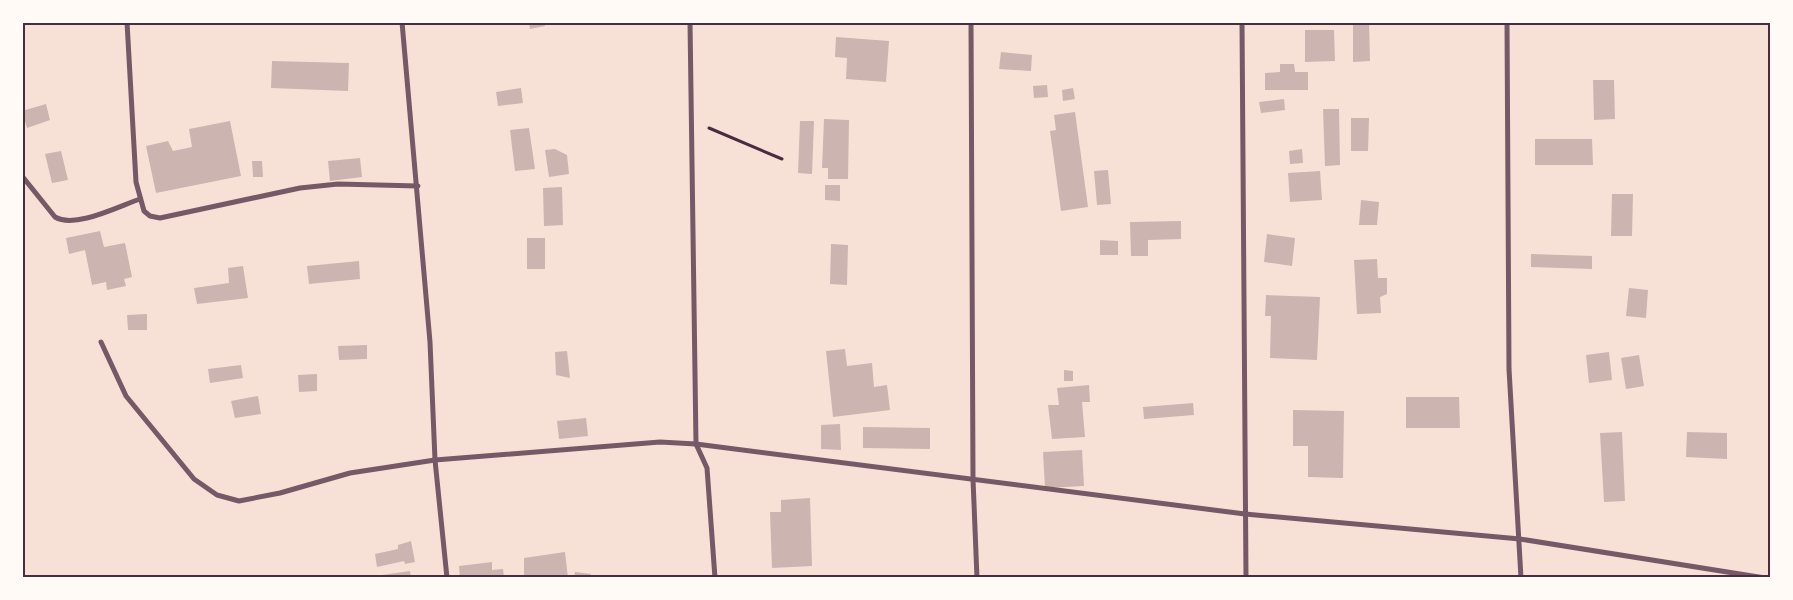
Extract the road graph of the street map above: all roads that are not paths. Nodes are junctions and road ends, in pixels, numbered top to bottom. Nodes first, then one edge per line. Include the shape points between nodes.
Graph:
1 (127, 22) edge
2 (402, 22) edge
3 (690, 22) edge
4 (971, 22) edge
5 (1242, 22) edge
6 (1507, 22) edge
7 (22, 176) edge
8 (418, 186) junction
9 (140, 198) junction
10 (101, 342) dead end
11 (696, 444) junction
12 (435, 460) junction
13 (973, 479) junction
14 (1245, 514) junction
15 (1520, 539) junction
16 (447, 578) edge
17 (714, 578) edge
18 (977, 578) edge
19 (1246, 578) edge
20 (1521, 578) edge
21 (1765, 578) edge

1 - 9 street via 136,182
2 - 8 street
3 - 11 street
4 - 13 street
5 - 14 street
6 - 15 street via 1509,370
7 - 9 street via 60,220 87,218
8 - 9 street via 367,183 310,187 160,218 144,211
8 - 12 street
10 - 12 street via 126,396 194,479 217,495 239,501 350,474
11 - 12 street via 660,442
11 - 13 street
11 - 17 street via 707,468
12 - 16 street
13 - 14 street
13 - 18 street
14 - 15 street
14 - 19 street
15 - 20 street
15 - 21 street

